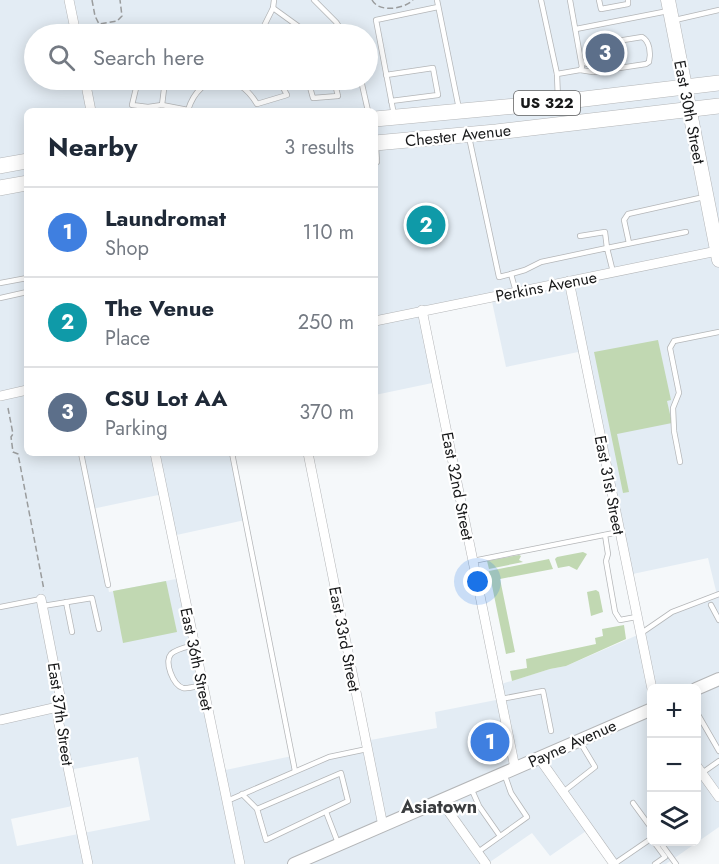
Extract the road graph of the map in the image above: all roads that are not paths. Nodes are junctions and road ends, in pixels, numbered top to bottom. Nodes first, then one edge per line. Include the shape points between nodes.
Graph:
1 (69, 0) edge
2 (274, 0) edge
3 (314, 0) edge
4 (437, 0) edge
5 (541, 0) edge
6 (570, 0) edge
7 (599, 0) edge
8 (628, 0) edge
9 (438, 7) junction
10 (273, 8) junction
11 (670, 10) edge
12 (719, 10) edge
13 (74, 24) edge
14 (265, 24) edge
15 (295, 24) edge
16 (336, 24) edge
17 (377, 24) edge
18 (576, 29) junction
19 (378, 31) edge
20 (610, 60) junction
21 (582, 62) junction
22 (619, 67) junction
23 (580, 70) junction
24 (557, 74) junction
25 (386, 75) junction
26 (719, 83) edge
27 (685, 87) junction
28 (87, 90) edge
29 (136, 90) edge
30 (164, 90) edge
31 (198, 90) edge
32 (247, 90) edge
33 (284, 90) edge
34 (311, 90) edge
35 (336, 90) edge
36 (364, 90) edge
37 (391, 100) junction
38 (559, 102) junction
39 (162, 105) junction
40 (719, 106) edge
41 (90, 108) edge
42 (178, 108) edge
43 (189, 108) edge
44 (367, 108) edge
45 (690, 109) junction
46 (460, 112) junction
47 (394, 118) junction
48 (378, 119) edge
49 (469, 134) junction
50 (378, 143) edge
51 (24, 162) edge
52 (0, 166) edge
53 (24, 184) edge
54 (0, 188) edge
55 (707, 196) junction
56 (686, 232) dead end
57 (580, 236) dead end
58 (629, 243) junction
59 (608, 248) junction
60 (718, 255) edge
61 (613, 272) junction
62 (511, 274) junction
63 (24, 279) edge
64 (569, 281) junction
65 (0, 283) edge
66 (516, 292) junction
67 (24, 293) edge
68 (0, 298) edge
69 (422, 310) junction
70 (378, 320) edge
71 (719, 332) edge
72 (24, 391) edge
73 (0, 396) edge
74 (82, 456) edge
75 (156, 456) edge
76 (233, 456) edge
77 (309, 456) edge
78 (680, 462) dead end
79 (620, 532) junction
80 (605, 535) junction
81 (473, 561) junction
82 (108, 585) dead end
83 (719, 594) edge
84 (43, 598) junction
85 (66, 602) junction
86 (711, 605) dead end
87 (0, 607) edge
88 (636, 617) junction
89 (719, 620) edge
90 (99, 629) dead end
91 (72, 632) dead end
92 (640, 634) junction
93 (194, 645) junction
94 (719, 679) edge
95 (650, 684) edge
96 (203, 685) junction
97 (701, 687) edge
98 (501, 699) junction
99 (62, 706) junction
100 (647, 711) edge
101 (0, 720) edge
102 (701, 720) edge
103 (551, 731) dead end
104 (579, 740) junction
105 (367, 749) junction
106 (719, 751) edge
107 (538, 758) junction
108 (719, 760) edge
109 (701, 768) edge
110 (295, 771) junction
111 (509, 771) junction
112 (701, 772) edge
113 (471, 788) junction
114 (563, 792) junction
115 (242, 794) junction
116 (719, 797) edge
117 (226, 801) junction
118 (441, 801) junction
119 (633, 803) dead end
120 (257, 809) junction
121 (326, 812) junction
122 (647, 823) edge
123 (383, 826) junction
124 (500, 836) junction
125 (647, 844) edge
126 (339, 845) junction
127 (657, 846) edge
128 (663, 846) edge
129 (478, 852) junction
130 (313, 861) edge
131 (88, 864) edge
132 (240, 864) edge
133 (294, 864) edge
134 (486, 864) edge
135 (614, 864) edge
136 (655, 864) edge
137 (676, 864) edge

1 - 13 street
2 - 10 lane
3 - 16 lane
4 - 9 lane
5 - 24 lane
6 - 18 lane
7 - 8 lane via 601,9 628,4
9 - 17 lane via 376,20
9 - 46 lane
10 - 14 lane
10 - 15 lane
11 - 12 lane
11 - 18 lane
11 - 27 main road, East 30th Street
18 - 21 lane
19 - 25 lane
20 - 21 lane
20 - 22 lane
20 - 22 lane via 611,42 645,38 649,62
21 - 23 lane
22 - 23 lane
23 - 24 lane
24 - 38 lane
25 - 37 lane
25 - 37 lane via 433,68 435,77 438,95
26 - 27 main road, Chester Avenue / US 322
27 - 38 main road, Chester Avenue / US 322
27 - 45 main road, East 30th Street
28 - 41 street
29 - 39 lane via 132,105
30 - 39 lane
31 - 43 lane
32 - 33 lane via 257,104 287,95
34 - 35 lane via 313,98 338,96
36 - 44 lane
37 - 47 lane
38 - 46 main road, Chester Avenue / US 322
39 - 42 lane
40 - 45 main road, Chester Avenue / US 322
45 - 49 main road, Chester Avenue / US 322
45 - 55 main road, East 30th Street
46 - 47 main road, Chester Avenue / US 322
47 - 48 main road, Chester Avenue / US 322
49 - 50 main road, Chester Avenue / US 322
49 - 62 lane via 499,277
51 - 52 main road
53 - 54 main road
55 - 58 lane via 628,214 624,220
55 - 60 main road, East 30th Street
56 - 58 lane
57 - 59 lane via 604,232
58 - 59 lane
59 - 61 lane
59 - 62 lane via 541,262
60 - 61 street, Perkins Avenue
61 - 64 street, Perkins Avenue
62 - 66 lane
63 - 65 lane
64 - 66 street, Perkins Avenue
64 - 79 street, East 31st Street
66 - 69 street, Perkins Avenue
67 - 68 lane
69 - 70 street, Perkins Avenue
69 - 81 street, East 32nd Street
71 - 78 lane via 671,344 679,393 673,408
72 - 73 street
74 - 82 lane
75 - 93 street, East 36th Street
76 - 110 lane
77 - 105 street, East 33rd Street
79 - 80 lane
79 - 88 street, East 31st Street
80 - 81 lane
80 - 88 lane via 615,612 620,620
81 - 98 street, East 32nd Street
83 - 92 lane via 672,612
84 - 85 lane
84 - 87 lane
84 - 99 street, East 37th Street
85 - 90 lane via 92,598
85 - 91 lane
86 - 89 lane
88 - 92 street, East 31st Street
92 - 95 street, East 31st Street
93 - 96 street, East 36th Street
93 - 96 lane via 172,652 169,664 180,687
94 - 97 street
96 - 117 street, East 36th Street
98 - 103 lane via 543,691
98 - 111 street, East 32nd Street
99 - 101 street
99 - 131 street, East 37th Street via 58,719
100 - 104 street, Payne Avenue
102 - 106 lane
104 - 107 street, Payne Avenue
104 - 114 lane via 595,767
105 - 110 lane via 329,757
105 - 123 street, East 33rd Street
107 - 111 street, Payne Avenue
107 - 114 street
108 - 109 lane
110 - 115 lane
111 - 113 street, Payne Avenue
111 - 124 lane via 511,793 527,817
112 - 116 street
113 - 118 street, Payne Avenue
113 - 124 lane
114 - 135 street
115 - 117 lane
115 - 120 lane
117 - 132 street, East 36th Street
118 - 123 street, Payne Avenue
118 - 129 street
119 - 122 lane
120 - 121 lane via 266,840
120 - 121 lane via 341,773 348,801
121 - 126 lane
123 - 126 street, Payne Avenue
124 - 129 lane
125 - 135 lane
126 - 130 street, Payne Avenue
127 - 136 lane via 665,857
128 - 137 lane
129 - 134 street
130 - 133 street, Payne Avenue

